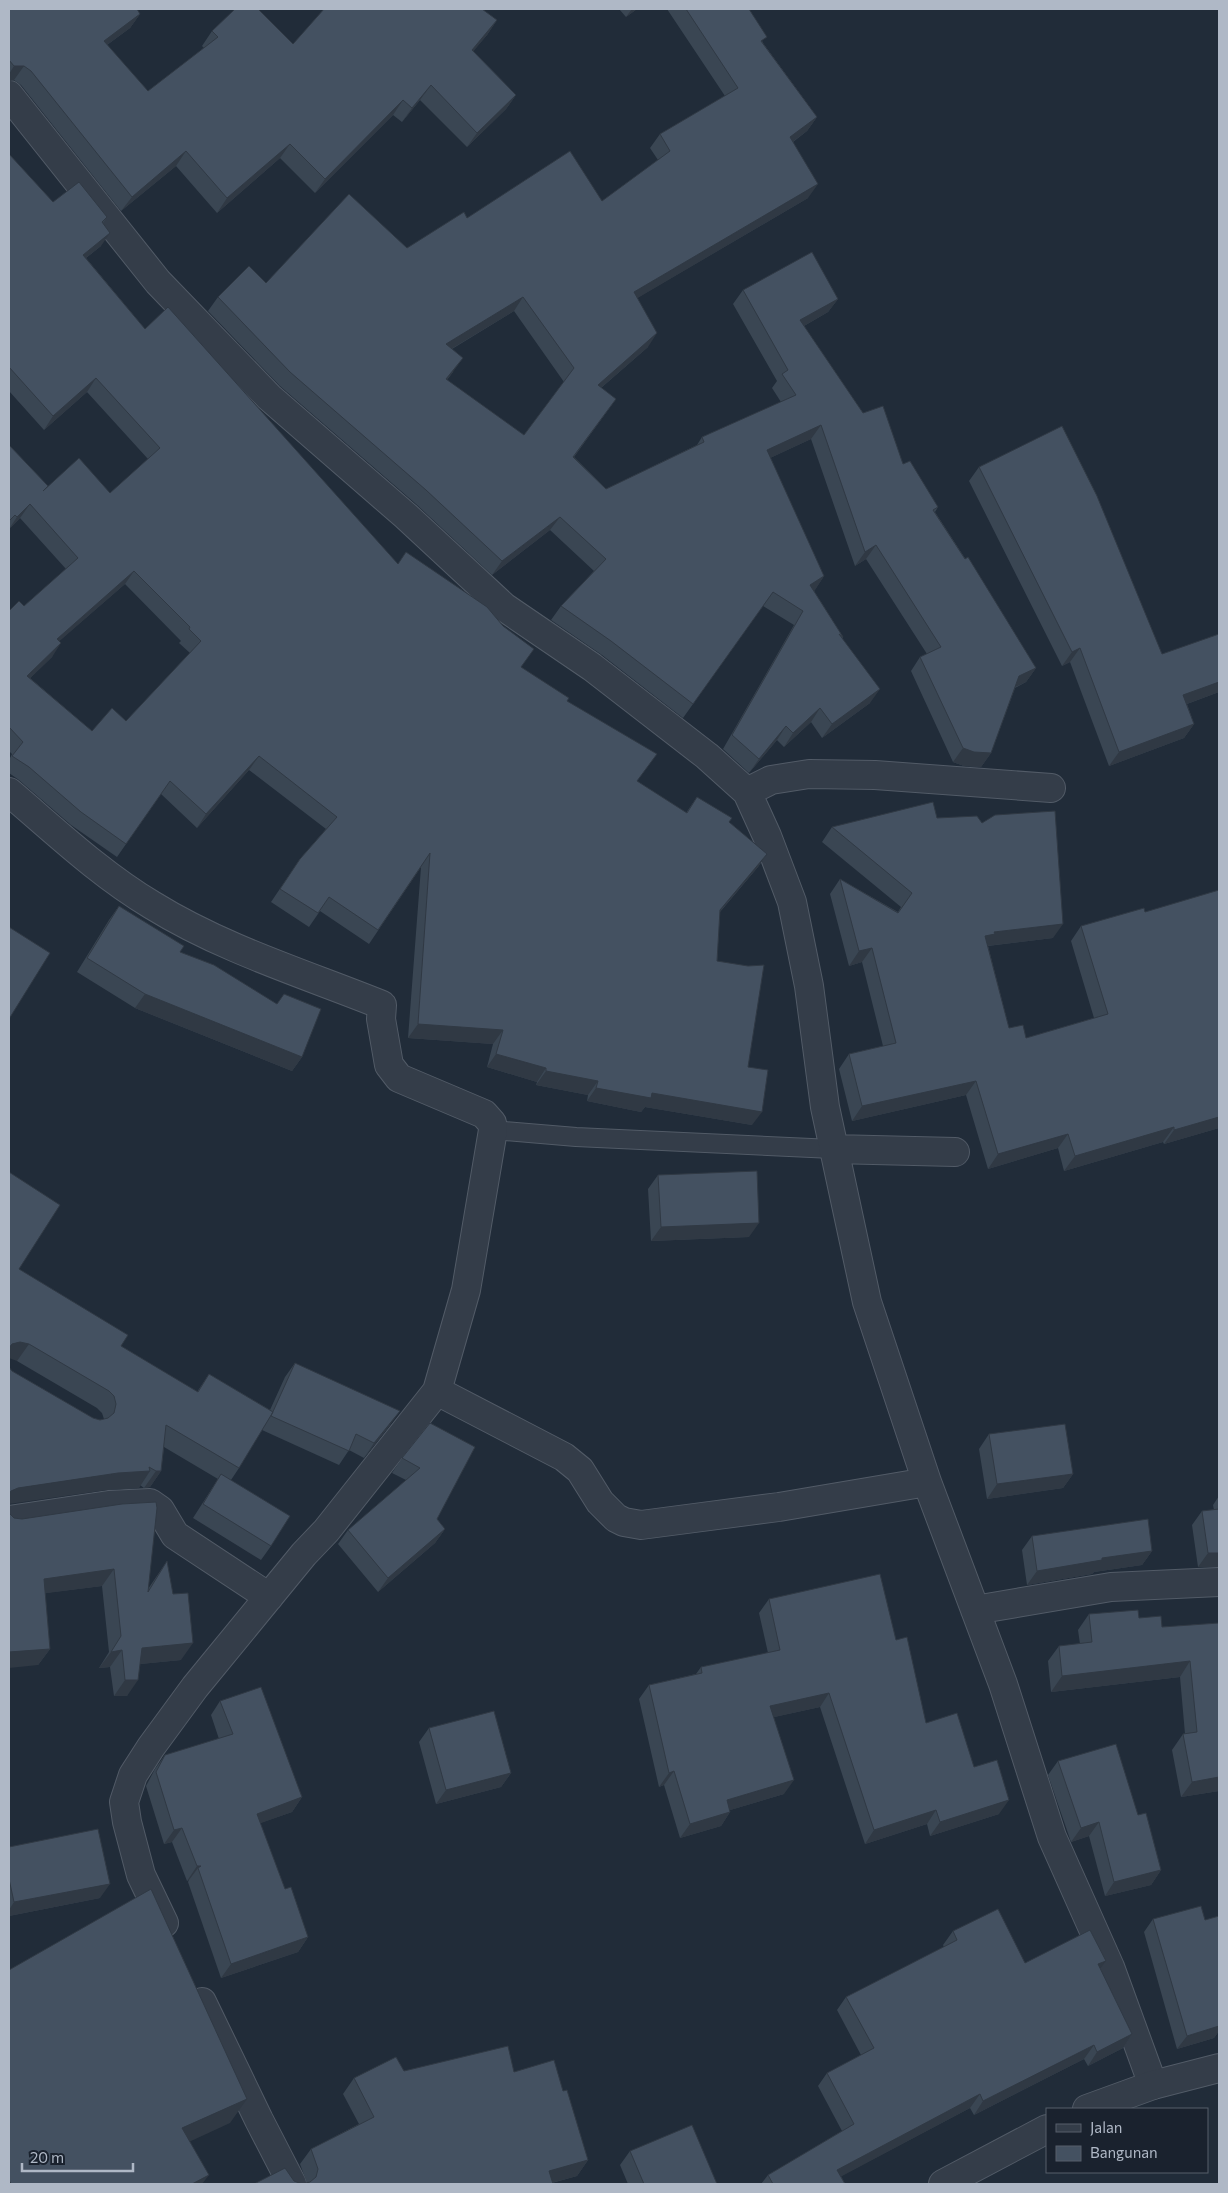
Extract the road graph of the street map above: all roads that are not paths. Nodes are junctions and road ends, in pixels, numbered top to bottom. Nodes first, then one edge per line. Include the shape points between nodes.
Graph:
1 (9, 94) edge
2 (1051, 788) dead end
3 (9, 792) edge
4 (747, 792) junction
5 (493, 1130) junction
6 (833, 1149) junction
7 (955, 1152) dead end
8 (437, 1391) junction
9 (927, 1482) junction
10 (9, 1520) edge
11 (1219, 1582) edge
12 (269, 1597) junction
13 (975, 1610) junction
14 (175, 1945) edge
15 (192, 1980) edge
16 (1219, 2068) edge
17 (1153, 2085) junction
18 (1091, 2108) edge
19 (1046, 2130) edge
20 (292, 2184) edge
21 (943, 2184) edge

1 - 4 street via 158,282 269,397 406,516 504,607 592,668 707,756
2 - 4 street via 875,775 809,774 771,780
3 - 5 street via 114,880 152,905 208,936 382,1005 381,1019 389,1065 399,1078 484,1114 492,1122
4 - 6 street via 792,902
5 - 6 lane
5 - 8 street via 466,1290
6 - 7 street
6 - 9 street via 867,1302
8 - 9 street via 564,1457 580,1470 600,1502 624,1522 641,1525 779,1507
8 - 12 street
9 - 13 street
10 - 12 street via 109,1505 150,1503 160,1510 175,1535
11 - 13 street via 1111,1587
12 - 14 street via 195,1686 151,1747 133,1775 124,1802 141,1875
13 - 17 street via 1003,1684 1052,1838 1110,1967
15 - 20 street
16 - 17 street
17 - 18 street
19 - 21 street

